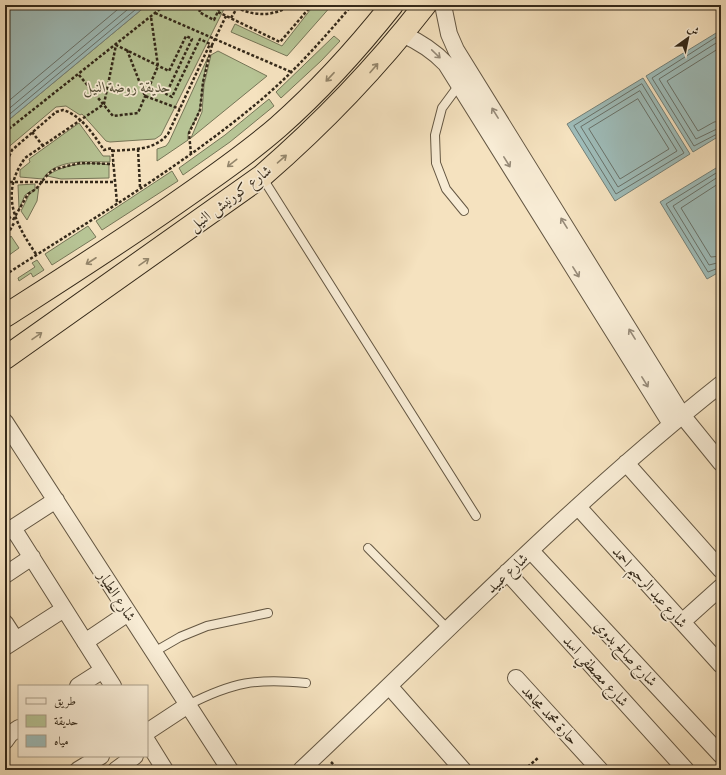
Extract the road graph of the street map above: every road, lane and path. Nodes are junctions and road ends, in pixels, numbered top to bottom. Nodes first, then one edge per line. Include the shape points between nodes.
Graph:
1 (165, 5) edge
2 (202, 5) edge
3 (221, 5) edge
4 (232, 5) edge
5 (290, 5) edge
6 (312, 5) edge
7 (351, 5) edge
8 (392, 5) edge
9 (425, 5) edge
10 (443, 5) edge
11 (238, 6) edge
12 (218, 12) junction
13 (155, 13) junction
14 (151, 16) junction
15 (226, 16) junction
16 (231, 18) junction
17 (402, 34) junction
18 (214, 39) junction
19 (211, 44) junction
20 (116, 45) junction
21 (126, 50) junction
22 (158, 66) junction
23 (291, 72) junction
24 (79, 75) junction
25 (459, 85) junction
26 (145, 96) junction
27 (104, 104) junction
28 (180, 109) junction
29 (80, 120) junction
30 (5, 132) edge
31 (32, 132) junction
32 (43, 146) junction
33 (138, 149) junction
34 (112, 151) junction
35 (191, 154) junction
36 (113, 164) junction
37 (262, 176) junction
38 (7, 182) edge
39 (41, 182) junction
40 (115, 182) junction
41 (8, 187) dead end
42 (140, 187) junction
43 (116, 203) junction
44 (9, 211) dead end
45 (464, 211) dead end
46 (11, 216) junction
47 (5, 220) edge
48 (14, 222) junction
49 (5, 239) edge
50 (36, 254) junction
51 (5, 275) edge
52 (5, 316) edge
53 (5, 358) edge
54 (721, 384) edge
55 (677, 419) junction
56 (5, 422) edge
57 (721, 463) edge
58 (626, 464) junction
59 (56, 500) junction
60 (578, 508) junction
61 (476, 516) dead end
62 (9, 531) edge
63 (368, 548) dead end
64 (530, 551) junction
65 (32, 557) junction
66 (721, 570) edge
67 (507, 572) junction
68 (5, 575) edge
69 (721, 587) edge
70 (64, 609) junction
71 (128, 613) junction
72 (268, 613) dead end
73 (682, 622) junction
74 (5, 623) edge
75 (448, 629) junction
76 (85, 642) junction
77 (11, 643) edge
78 (154, 652) junction
79 (721, 665) edge
80 (103, 670) junction
81 (516, 678) dead end
82 (306, 683) dead end
83 (80, 685) edge
84 (112, 685) edge
85 (390, 687) junction
86 (188, 705) junction
87 (148, 742) edge
88 (721, 755) edge
89 (99, 757) edge
90 (134, 757) edge
91 (538, 758) dead end
92 (78, 770) edge
93 (116, 770) edge
94 (166, 770) edge
95 (230, 770) edge
96 (301, 770) edge
97 (463, 770) edge
98 (524, 770) edge
99 (600, 770) edge
100 (686, 770) edge

1 - 13 path
2 - 12 path via 199,12 214,20
3 - 12 path
4 - 11 path
5 - 11 path via 267,14 256,14
6 - 16 path via 280,42
7 - 23 path
8 -> 52 highway, شارع كورنيش النيل via 350,55 278,127 222,171 130,236
9 - 17 highway, شارع كورنيش النيل
55 -> 10 street via 456,50 449,34
11 - 16 path
12 - 15 path
13 - 14 path
13 - 18 path
14 - 20 path
14 - 22 path
15 - 16 path
15 - 18 path
17 -> 25 street via 434,51
37 -> 17 highway, شارع كورنيش النيل via 336,109
18 - 19 path
18 - 23 path
19 - 22 path via 200,39 172,97 166,94 192,39 186,36 169,71
19 - 28 path
19 - 35 path via 200,110 189,133
20 - 21 path
20 - 24 path
20 - 27 path
21 - 22 path
21 - 26 path
22 - 26 path
23 - 35 path via 236,120
24 - 27 path
24 - 30 path
25 - 45 lane via 442,108 435,135 436,163 446,189
25 -> 55 street
26 - 27 path via 138,113 113,116
26 - 28 path
27 - 29 path
28 - 33 path via 163,139 152,147
29 - 31 path via 60,110
29 - 32 path
29 - 34 path via 104,150 112,148
31 - 32 path
31 - 38 path via 9,154
32 - 38 path via 18,165
33 - 34 path
33 - 42 path
34 - 36 path
35 - 42 path
36 - 39 path via 90,162 70,165 55,169
36 - 40 path
53 -> 37 highway, شارع كورنيش النيل
37 - 61 lane
38 - 39 path
38 - 41 path
39 - 40 path
39 - 48 path via 28,194
40 - 43 path
42 - 43 path
43 - 50 path
44 - 46 path
46 - 47 path
46 - 48 path
48 - 49 path
48 - 50 path
50 - 51 path
54 - 55 street, شارع عبيد
55 - 57 street
55 - 58 street, شارع عبيد
56 - 59 street, شارع الطيار
58 - 60 street, شارع عبيد
58 - 66 street
59 - 62 street
59 - 71 street, شارع الطيار
60 - 64 street, شارع عبيد
60 - 73 street, شارع عبد الرحيم احمد
62 - 65 street
63 - 75 lane
64 - 67 street, شارع عبيد
64 - 88 street, شارع صالح بدوي
65 - 68 street
65 - 70 street
67 - 75 street, شارع عبيد
67 - 100 street, شارع مصطفي اسد
69 - 73 street
70 - 76 street
70 - 77 street
71 - 76 street
71 - 78 street, شارع الطيار
72 - 78 lane via 207,626 180,637
73 - 79 street, شارع عبد الرحيم احمد
74 - 77 street
75 - 85 street, شارع عبيد
76 - 80 street
78 - 86 street, شارع الطيار
80 - 83 street
80 - 84 street
81 - 99 street, حارة محمد مجاهد
82 - 86 lane via 276,680 245,682 215,691
85 - 96 street, شارع عبيد
85 - 97 street
86 - 87 street
86 - 95 street, شارع الطيار
87 - 94 street
89 - 92 street
90 - 93 street
91 - 98 path

